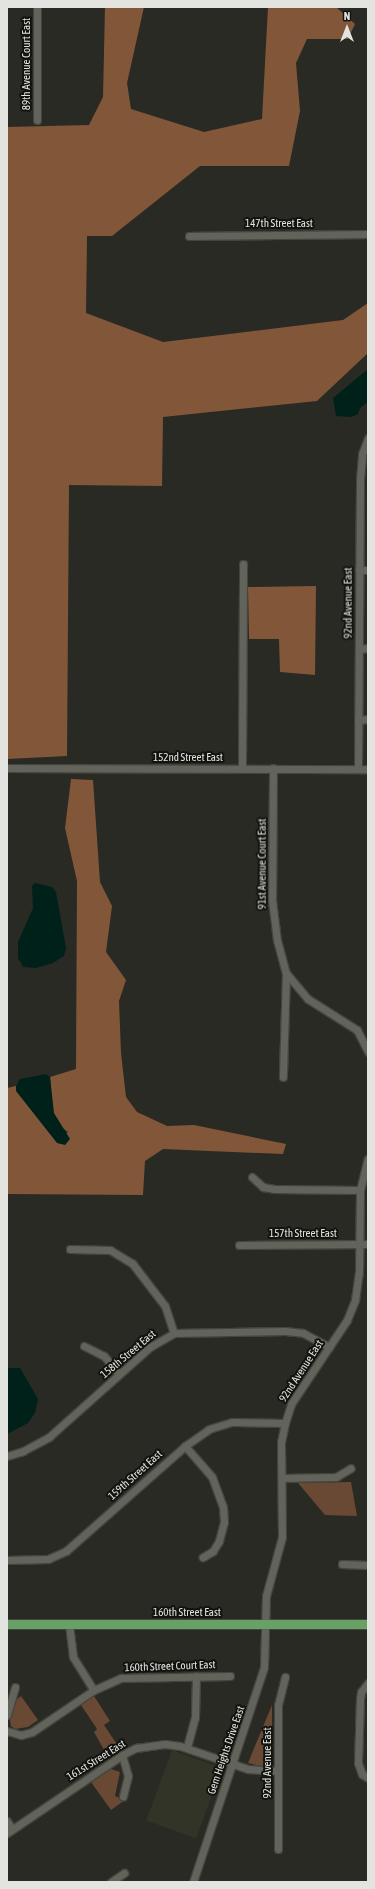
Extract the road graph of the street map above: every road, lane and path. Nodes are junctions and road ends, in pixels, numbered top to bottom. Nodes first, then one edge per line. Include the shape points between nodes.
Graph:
1 (37, 7) edge
2 (37, 120) dead end
3 (368, 234) edge
4 (190, 236) dead end
5 (368, 438) edge
6 (364, 479) edge
7 (243, 564) dead end
8 (359, 570) junction
9 (368, 570) edge
10 (358, 648) junction
11 (368, 648) edge
12 (368, 719) edge
13 (358, 720) junction
14 (7, 768) edge
15 (242, 768) junction
16 (273, 768) junction
17 (358, 769) junction
18 (368, 769) edge
19 (286, 973) junction
20 (368, 1052) edge
21 (283, 1077) dead end
22 (368, 1159) edge
23 (252, 1177) dead end
24 (360, 1190) junction
25 (359, 1244) junction
26 (368, 1244) edge
27 (239, 1245) dead end
28 (70, 1249) dead end
29 (174, 1333) junction
30 (84, 1346) dead end
31 (329, 1347) junction
32 (119, 1374) junction
33 (285, 1423) junction
34 (185, 1446) junction
35 (7, 1456) edge
36 (351, 1468) dead end
37 (282, 1478) junction
38 (203, 1557) dead end
39 (7, 1560) edge
40 (342, 1564) dead end
41 (368, 1565) edge
42 (7, 1624) edge
43 (69, 1624) junction
44 (265, 1624) junction
45 (368, 1624) edge
46 (196, 1676) junction
47 (230, 1676) dead end
48 (285, 1677) dead end
49 (367, 1683) edge
50 (15, 1687) dead end
51 (94, 1690) junction
52 (7, 1715) edge
53 (7, 1731) edge
54 (187, 1747) junction
55 (122, 1754) junction
56 (233, 1763) junction
57 (278, 1771) junction
58 (368, 1778) edge
59 (123, 1796) dead end
60 (7, 1821) edge
61 (9, 1831) edge
62 (278, 1849) dead end
63 (124, 1873) dead end
64 (111, 1882) edge
65 (193, 1882) edge

1 - 2 street, 89th Avenue Court East
3 - 4 street, 147th Street East
5 - 6 street, 92nd Avenue East via 362,454
6 - 8 street, 92nd Avenue East
7 - 15 street
8 - 9 street
8 - 10 street, 92nd Avenue East
10 - 11 street
10 - 13 street, 92nd Avenue East
12 - 13 street
13 - 17 street, 92nd Avenue East
14 - 15 street, 152nd Street East
15 - 16 street, 152nd Street East
16 - 17 street, 152nd Street East
16 - 19 street, 91st Avenue Court East via 272,900 277,940
17 - 18 street, 152nd Street East
19 - 20 street via 308,999 357,1030
19 - 21 street, 91st Avenue Court East
22 - 24 street, 92nd Avenue East
23 - 24 street via 263,1187 274,1189
24 - 25 street, 92nd Avenue East
25 - 26 street, 157th Street East
25 - 27 street, 157th Street East
25 - 31 street, 92nd Avenue East via 355,1300 347,1320
28 - 29 street via 110,1250 132,1264 166,1306
29 - 31 street, 158th Street East via 285,1331 303,1333
29 - 32 street, 158th Street East via 160,1340
30 - 32 street via 104,1356
31 - 33 street, 92nd Avenue East via 291,1404
32 - 35 street, 158th Street East via 44,1441
33 - 34 street, 159th Street East via 232,1422 209,1429
33 - 37 street, 92nd Avenue East via 281,1442
34 - 38 street via 212,1477 223,1507 224,1522 219,1541 213,1551
34 - 39 street, 159th Street East via 66,1551 48,1559
36 - 37 street via 336,1477
37 - 44 street, 92nd Avenue East via 282,1537 266,1596
40 - 41 street
42 - 43 main road, 160th Street East
43 - 44 main road, 160th Street East
43 - 51 street via 73,1657
44 - 45 main road, 160th Street East
44 - 56 street, Gem Heights Drive East via 264,1667
46 - 47 street, 160th Street Court East
46 - 51 street, 160th Street Court East via 130,1676
46 - 54 street via 194,1718
48 - 57 street, 92nd Avenue East via 278,1706
49 - 58 street via 360,1699 358,1763 362,1774
50 - 52 street
51 - 53 street, 160th Street Court East via 32,1732 21,1735
54 - 55 street, 161st Street East via 152,1745
54 - 56 street, 161st Street East
55 - 59 street via 128,1776
55 - 61 street, 161st Street East
56 - 57 street, 161st Street East via 254,1770
56 - 65 street, Gem Heights Drive East
57 - 62 street, 92nd Avenue East
60 - 61 street
63 - 64 street

